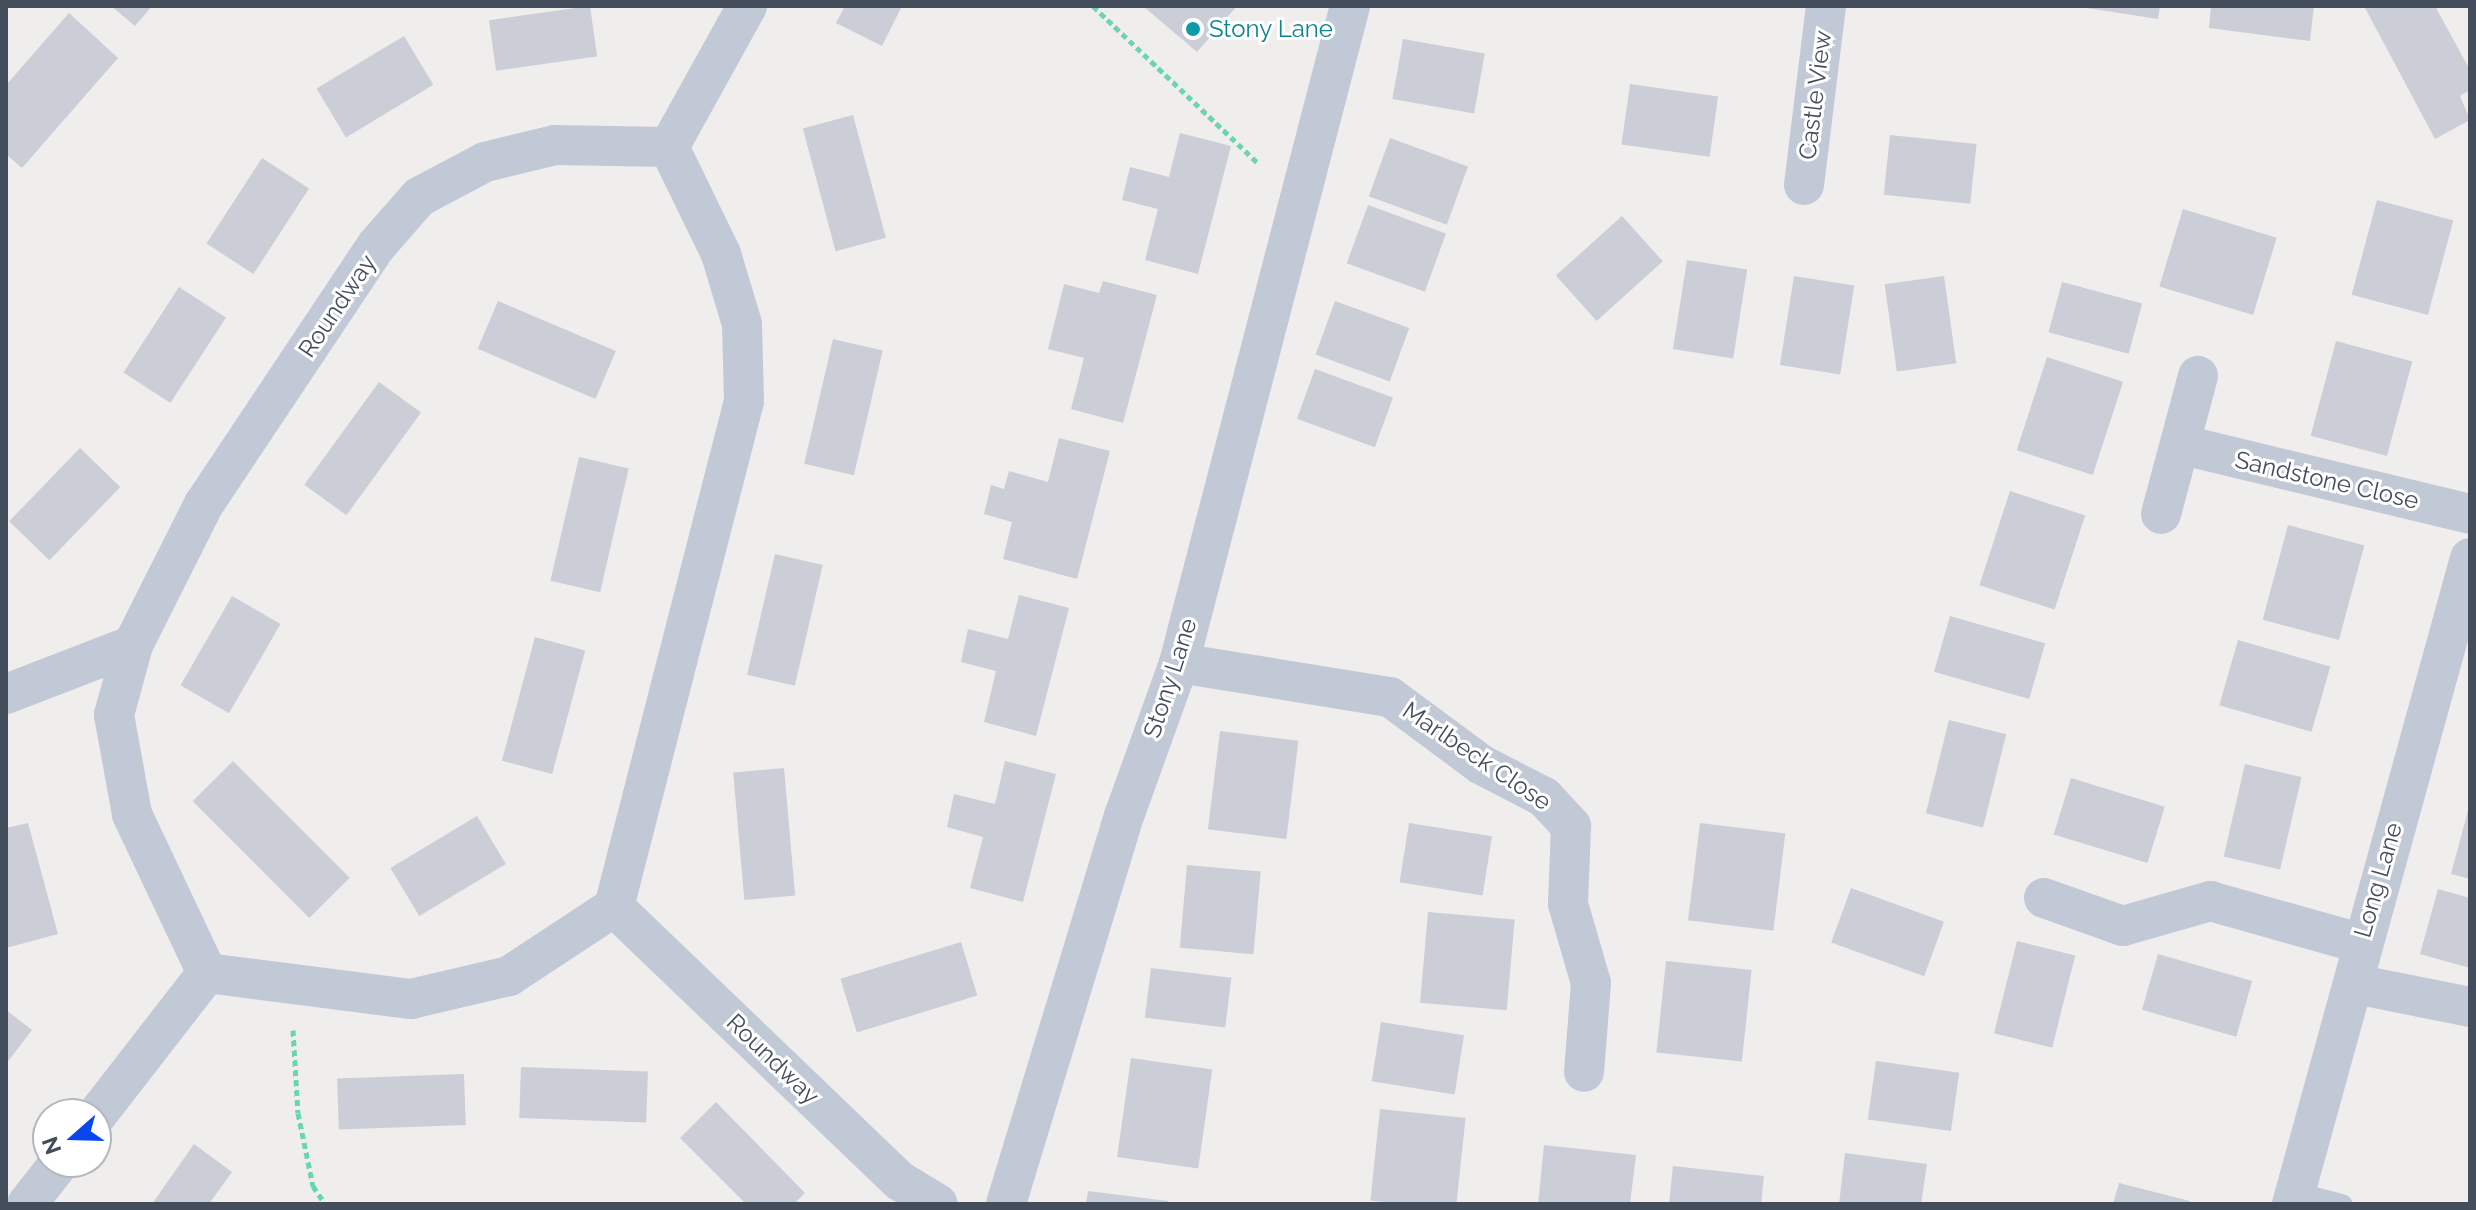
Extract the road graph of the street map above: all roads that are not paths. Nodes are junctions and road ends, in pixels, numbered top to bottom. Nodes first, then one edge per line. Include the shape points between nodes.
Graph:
1 (747, 6) edge
2 (1350, 6) edge
3 (1826, 6) edge
4 (669, 147) junction
5 (1804, 185) dead end
6 (2198, 376) dead end
7 (2183, 445) junction
8 (2161, 514) dead end
9 (2470, 514) edge
10 (2470, 558) edge
11 (133, 645) junction
12 (1179, 663) junction
13 (6, 694) edge
14 (2044, 898) dead end
15 (614, 907) junction
16 (2359, 943) junction
17 (207, 973) junction
18 (2355, 984) junction
19 (2470, 1007) edge
20 (1584, 1072) dead end
21 (110, 1098) edge
22 (47, 1178) edge
23 (2294, 1198) edge
24 (27, 1204) edge
25 (938, 1204) edge
26 (1006, 1204) edge
27 (2342, 1204) edge

1 - 4 street
2 - 12 street, Stony Lane via 1295,198
3 - 5 street, Castle View
4 - 11 street, Roundway via 555,145 485,162 419,197 377,245 204,504
4 - 15 street via 721,254 742,324 744,401
6 - 7 street
7 - 8 street
7 - 9 street, Sandstone Close
10 - 16 street, Long Lane
11 - 13 street
11 - 17 street, Roundway via 114,715 132,814
12 - 20 street, Marlbeck Close via 1390,697 1482,765 1544,797 1571,826 1568,904 1591,983
12 - 26 street, Stony Lane via 1124,816
14 - 16 street via 2123,926 2210,901
15 - 17 street via 509,976 411,999 293,989
15 - 25 street, Roundway via 900,1181
16 - 18 street, Long Lane
17 - 21 street
18 - 19 street
18 - 23 street, Long Lane
22 - 24 street
23 - 27 lane

